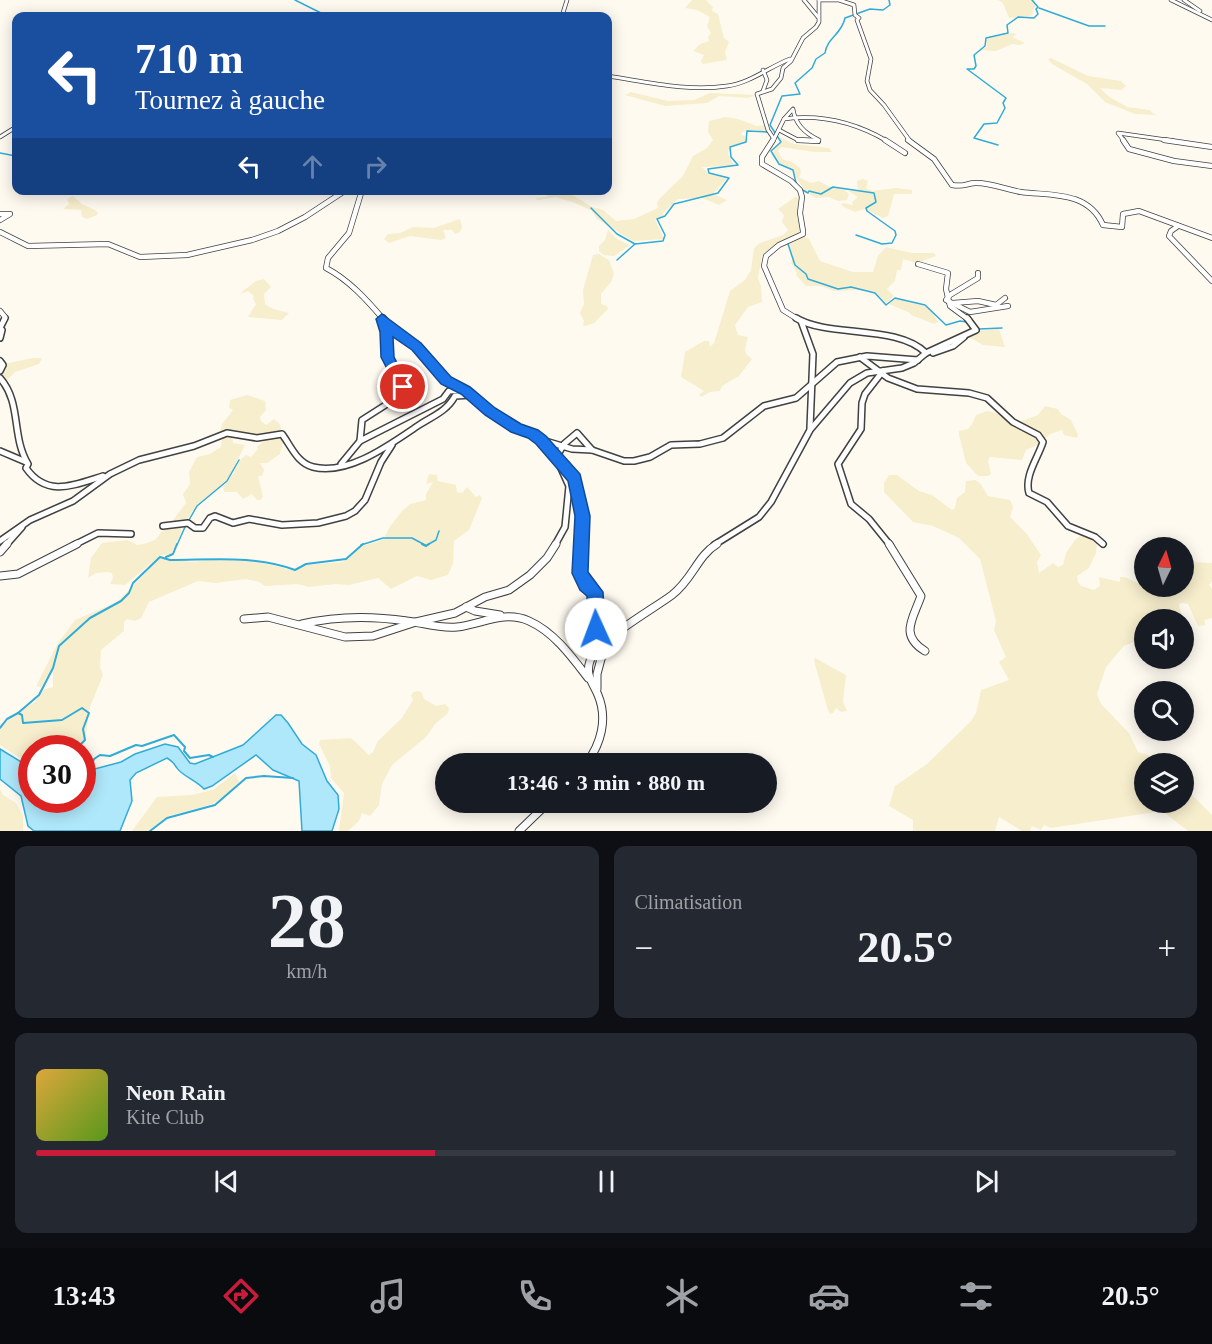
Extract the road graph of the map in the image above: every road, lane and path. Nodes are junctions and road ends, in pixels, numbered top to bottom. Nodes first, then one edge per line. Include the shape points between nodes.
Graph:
1 (804, 0) edge
2 (819, 0) edge
3 (1171, 0) edge
4 (1184, 0) edge
5 (819, 17) junction
6 (1212, 19) edge
7 (794, 57) junction
8 (763, 70) junction
9 (612, 77) edge
10 (763, 92) junction
11 (794, 117) junction
12 (779, 130) junction
13 (774, 139) junction
14 (1212, 147) edge
15 (905, 153) dead end
16 (1212, 166) edge
17 (338, 195) edge
18 (361, 195) edge
19 (0, 214) edge
20 (0, 220) edge
21 (1178, 226) junction
22 (0, 232) edge
23 (1212, 238) edge
24 (918, 264) dead end
25 (978, 273) dead end
26 (1212, 281) edge
27 (1005, 298) dead end
28 (949, 301) junction
29 (1008, 306) dead end
30 (0, 311) edge
31 (382, 319) junction
32 (801, 321) junction
33 (0, 328) edge
34 (0, 338) edge
35 (927, 353) junction
36 (860, 357) junction
37 (920, 360) junction
38 (0, 362) edge
39 (0, 371) edge
40 (881, 371) junction
41 (0, 378) edge
42 (812, 384) junction
43 (465, 390) junction
44 (472, 395) junction
45 (810, 429) junction
46 (541, 440) junction
47 (360, 441) junction
48 (393, 444) junction
49 (562, 446) junction
50 (592, 450) junction
51 (0, 451) edge
52 (558, 459) junction
53 (27, 463) junction
54 (341, 464) junction
55 (110, 474) junction
56 (25, 523) junction
57 (163, 526) dead end
58 (131, 534) dead end
59 (0, 541) edge
60 (1103, 544) dead end
61 (0, 552) edge
62 (0, 576) edge
63 (466, 607) junction
64 (501, 615) junction
65 (243, 619) dead end
66 (416, 622) junction
67 (302, 624) junction
68 (608, 639) junction
69 (597, 650) junction
70 (925, 651) dead end
71 (588, 678) junction
72 (597, 689) junction
73 (593, 753) edge
74 (538, 813) edge
75 (519, 831) edge

1 - 5 street
2 - 5 street
2 - 21 street via 850,2 855,6 871,59 867,81 870,90 908,140 934,159 952,185 965,187 974,183 1074,197 1109,227 1122,227 1124,214 1130,211
3 - 6 street
4 - 6 street
5 - 7 street
7 - 8 street
7 - 10 street via 772,89
8 - 9 street via 748,80 710,87 678,87
8 - 10 street via 767,80
10 - 13 street via 758,94 760,106
11 - 12 street via 784,119
11 - 12 street via 806,134 819,141 798,140
11 - 15 street via 843,122
12 - 13 street
13 - 32 street via 763,154 762,164 787,177 802,196 802,234 779,245 766,256 764,266 783,310
14 - 16 street via 1118,133 1129,149
17 - 22 street via 278,231 204,252 173,256 140,257 112,245 85,249 28,246
18 - 31 street via 350,232 324,266 363,296
19 - 20 street via 10,214
21 - 23 street
21 - 26 street via 1169,236 1174,245 1187,253
24 - 28 street via 948,273 945,291
25 - 28 street via 978,278 950,295
27 - 28 street via 996,305
28 - 29 street via 970,312
28 - 35 street via 953,311 965,316 976,329 953,346
30 - 33 street via 5,317
31 - 43 street via 417,346 446,380
31 - 47 street via 388,357 403,390 362,420
32 - 35 street via 892,338
32 - 42 street via 813,354
33 - 34 street
35 - 37 street
36 - 37 street
36 - 40 street
36 - 42 street via 837,362
37 - 40 street
38 - 39 street
40 - 45 street via 867,373 850,383
40 - 60 street via 917,389 981,396 1013,422 1038,435 1043,442 1029,473 1029,493 1047,502 1068,525
40 - 70 street via 862,401 859,434 842,453 838,464 851,504 887,541 921,596 908,628 918,648
41 - 53 street via 12,392 16,436
42 - 45 street
42 - 50 street via 796,398 764,406 723,438 671,445 634,461
43 - 44 street
43 - 47 street via 449,391 442,399
44 - 46 street via 516,428
44 - 48 street via 455,396 446,410
45 - 68 street via 759,517 707,549 685,585
46 - 49 street
46 - 52 street
47 - 54 street
48 - 54 street
48 - 57 street via 365,500 346,516 318,523 282,525 249,519 232,523 215,516 203,528 185,523
49 - 50 street
49 - 50 street via 577,434
49 - 52 street
51 - 53 street
52 - 63 street via 569,486 565,527 557,545 515,587
52 - 69 street via 575,478 583,516 580,573 595,592
53 - 55 street via 29,475 52,488
54 - 55 street via 323,470 308,466 282,434 257,438 228,433 139,460
55 - 56 street via 73,501
56 - 59 street
56 - 61 street
58 - 62 street via 98,533 18,574
63 - 64 street
63 - 66 street
64 - 66 street via 456,628
64 - 71 street via 528,621 554,637
65 - 67 street via 268,617
66 - 67 street via 356,619
66 - 67 street via 373,636 345,637
68 - 69 street
68 - 72 street via 600,658
69 - 71 street via 590,661
71 - 72 street
72 - 73 street via 602,738
74 - 75 street

